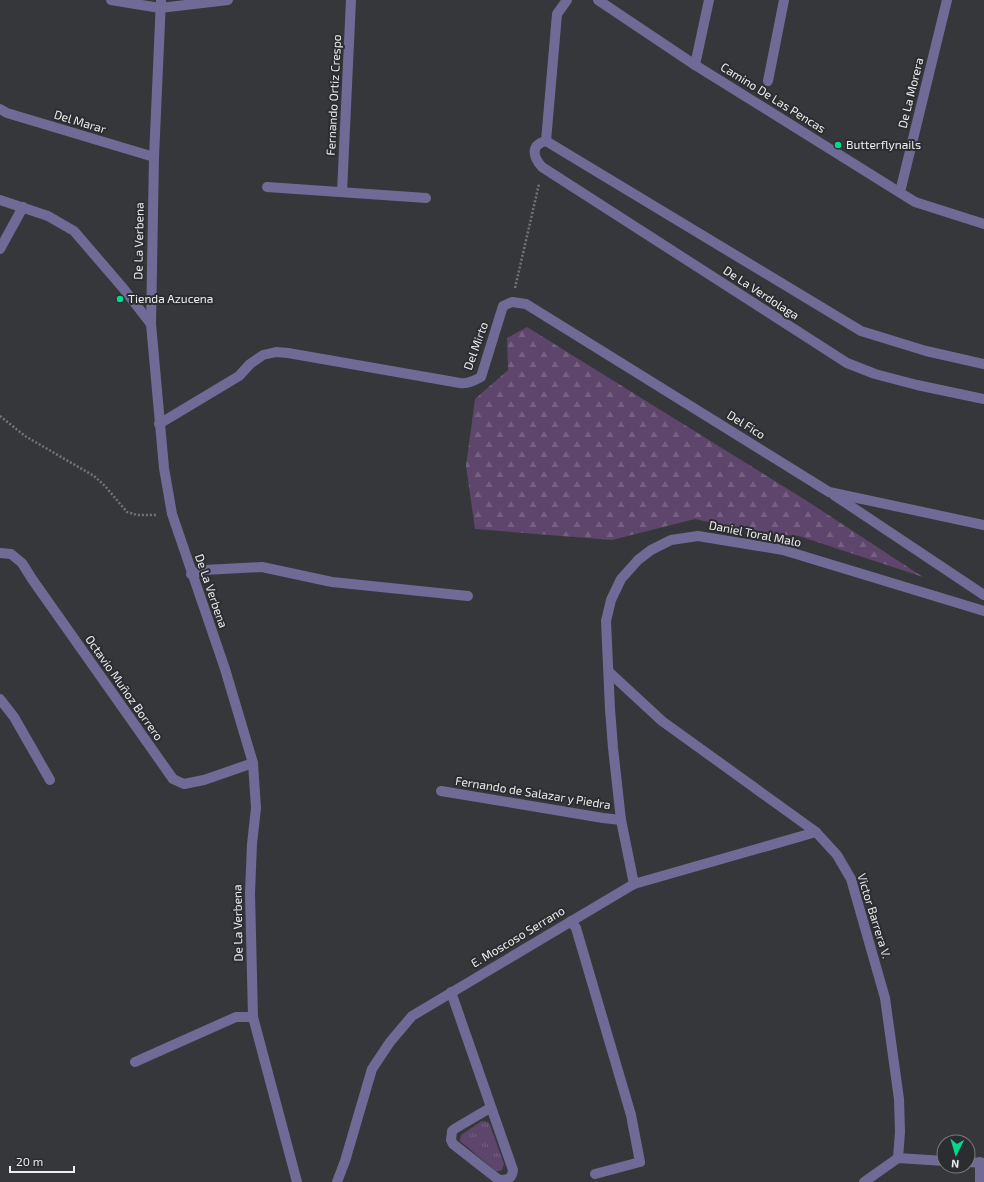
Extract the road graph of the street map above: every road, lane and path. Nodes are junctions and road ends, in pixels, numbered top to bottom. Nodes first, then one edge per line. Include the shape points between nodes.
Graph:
1 (111, 0) edge
2 (228, 0) edge
3 (351, 0) edge
4 (566, 0) edge
5 (598, 0) edge
6 (709, 0) edge
7 (784, 0) edge
8 (947, 0) edge
9 (160, 4) edge
10 (695, 65) junction
11 (768, 81) dead end
12 (0, 109) edge
13 (546, 141) junction
14 (154, 157) junction
15 (542, 167) junction
16 (267, 187) dead end
17 (342, 192) junction
18 (900, 192) junction
19 (426, 198) dead end
20 (0, 200) edge
21 (23, 207) junction
22 (984, 224) edge
23 (0, 249) edge
24 (512, 302) junction
25 (151, 324) junction
26 (984, 364) edge
27 (984, 399) edge
28 (0, 416) edge
29 (159, 424) junction
30 (829, 492) junction
31 (172, 514) junction
32 (984, 525) edge
33 (0, 553) edge
34 (191, 574) junction
35 (984, 595) edge
36 (468, 596) dead end
37 (984, 611) edge
38 (609, 672) junction
39 (0, 699) edge
40 (253, 764) junction
41 (50, 780) dead end
42 (441, 791) dead end
43 (621, 820) junction
44 (816, 832) junction
45 (634, 884) junction
46 (571, 921) junction
47 (451, 992) junction
48 (253, 1017) junction
49 (135, 1062) dead end
50 (490, 1108) junction
51 (898, 1158) junction
52 (936, 1160) edge
53 (982, 1163) edge
54 (595, 1174) dead end
55 (297, 1182) edge
56 (337, 1182) edge
57 (864, 1182) edge
58 (980, 1182) edge

1 - 9 street
2 - 9 street
3 - 17 street, Fernando Ortiz Crespo
4 - 13 street via 557,14
5 - 10 street, Camino De Las Pencas
6 - 10 street
7 - 11 street
8 - 18 street, De La Morera
9 - 14 street, De La Verbena
10 - 18 street, Camino De Las Pencas
12 - 14 street, Del Marar
13 - 15 street via 535,148 534,155
13 - 26 street, De La Verdolaga via 861,331 926,351
14 - 25 street, De La Verbena
15 - 24 path
15 - 27 street, De La Verdolaga via 847,364 896,380
16 - 17 street
17 - 19 street
18 - 22 street, Camino De Las Pencas via 915,202
20 - 21 street
21 - 23 street
21 - 25 street via 48,216 74,231
24 - 29 street, Del Mirto via 503,306 480,377 466,384 276,352 263,355 239,376
24 - 30 street, Del Fico via 526,304
25 - 29 street, De La Verbena
28 - 31 path via 25,436 94,476 127,512 137,516
29 - 31 street, De La Verbena
30 - 32 street, Del Fico
30 - 35 street
31 - 34 street, De La Verbena
33 - 40 street, Octavio Muñoz Borrero via 11,554 22,563 173,779 184,784
34 - 36 street via 204,570 262,567 332,582
34 - 40 street, De La Verbena via 225,669
37 - 38 street, Daniel Toral Malo via 783,550 698,536 672,540 651,550 621,579 611,600 606,621
38 - 43 street, Daniel Toral Malo
38 - 44 street, Victor Barrera V. via 662,721
39 - 41 street via 14,717
40 - 48 street, De La Verbena via 256,808 250,893
42 - 43 street, Fernando de Salazar y Piedra
43 - 45 street, Daniel Toral Malo
44 - 45 street, E. Moscoso Serrano
44 - 51 street, Victor Barrera V. via 837,855 851,879 885,998 899,1099
45 - 46 street, E. Moscoso Serrano
46 - 47 street, E. Moscoso Serrano
46 - 54 street via 576,928 631,1115 640,1162
47 - 50 street
47 - 56 street, E. Moscoso Serrano via 412,1016 372,1069
48 - 49 street via 236,1017
48 - 55 street, De La Verbena
50 - 50 street via 513,1170 510,1178 505,1180 499,1180 453,1144 452,1140 452,1132 456,1128
51 - 52 street
51 - 57 street
53 - 58 street

